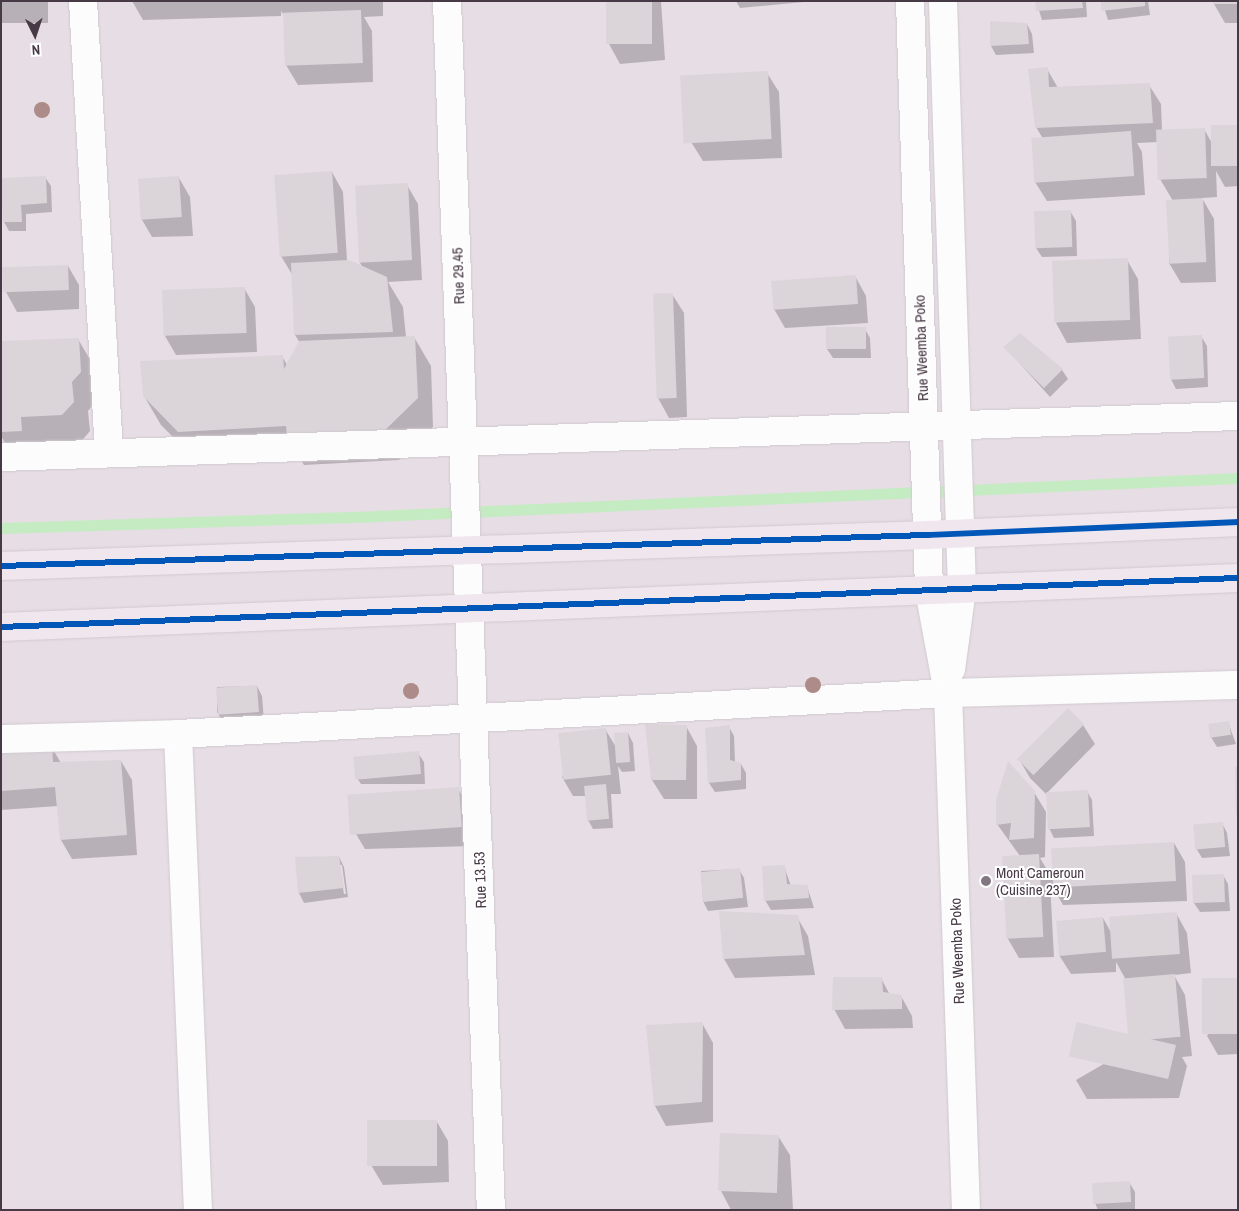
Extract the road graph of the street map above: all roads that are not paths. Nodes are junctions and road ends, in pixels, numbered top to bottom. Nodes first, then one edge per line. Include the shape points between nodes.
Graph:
1 (82, 1) edge
2 (447, 1) edge
3 (910, 1) edge
4 (943, 1) edge
5 (1238, 416) edge
6 (957, 425) junction
7 (924, 426) junction
8 (464, 442) junction
9 (109, 453) junction
10 (1, 457) edge
11 (1238, 522) edge
12 (960, 534) junction
13 (928, 535) junction
14 (468, 551) junction
15 (1, 566) edge
16 (1238, 578) edge
17 (962, 588) junction
18 (929, 590) junction
19 (471, 608) junction
20 (1, 627) edge
21 (1238, 685) edge
22 (948, 693) junction
23 (475, 716) junction
24 (178, 734) junction
25 (1, 739) edge
26 (198, 1210) edge
27 (491, 1210) edge
28 (966, 1210) edge

1 - 9 street
2 - 8 street, Rue 29.45
3 - 7 street, Rue Weemba Poko
4 - 6 street, Rue Weemba Poko
5 - 6 street
6 - 7 street
6 - 12 street, Rue Weemba Poko
7 - 8 street
7 - 13 street, Rue Weemba Poko
8 - 9 street
8 - 14 street, Rue 29.45
9 - 10 street
11 - 12 main road
12 - 13 main road
12 - 17 street, Rue Weemba Poko
13 - 14 main road
13 - 18 street, Rue Weemba Poko
14 - 15 main road
14 - 19 street, Rue 13.53
16 - 17 main road
17 - 18 main road
17 - 22 street, Rue Weemba Poko
18 - 19 main road
18 - 22 street, Rue Weemba Poko
19 - 20 main road
19 - 23 street, Rue 13.53
21 - 22 street
22 - 23 street
22 - 28 street, Rue Weemba Poko
23 - 24 street
23 - 27 street, Rue 13.53
24 - 25 street
24 - 26 street

